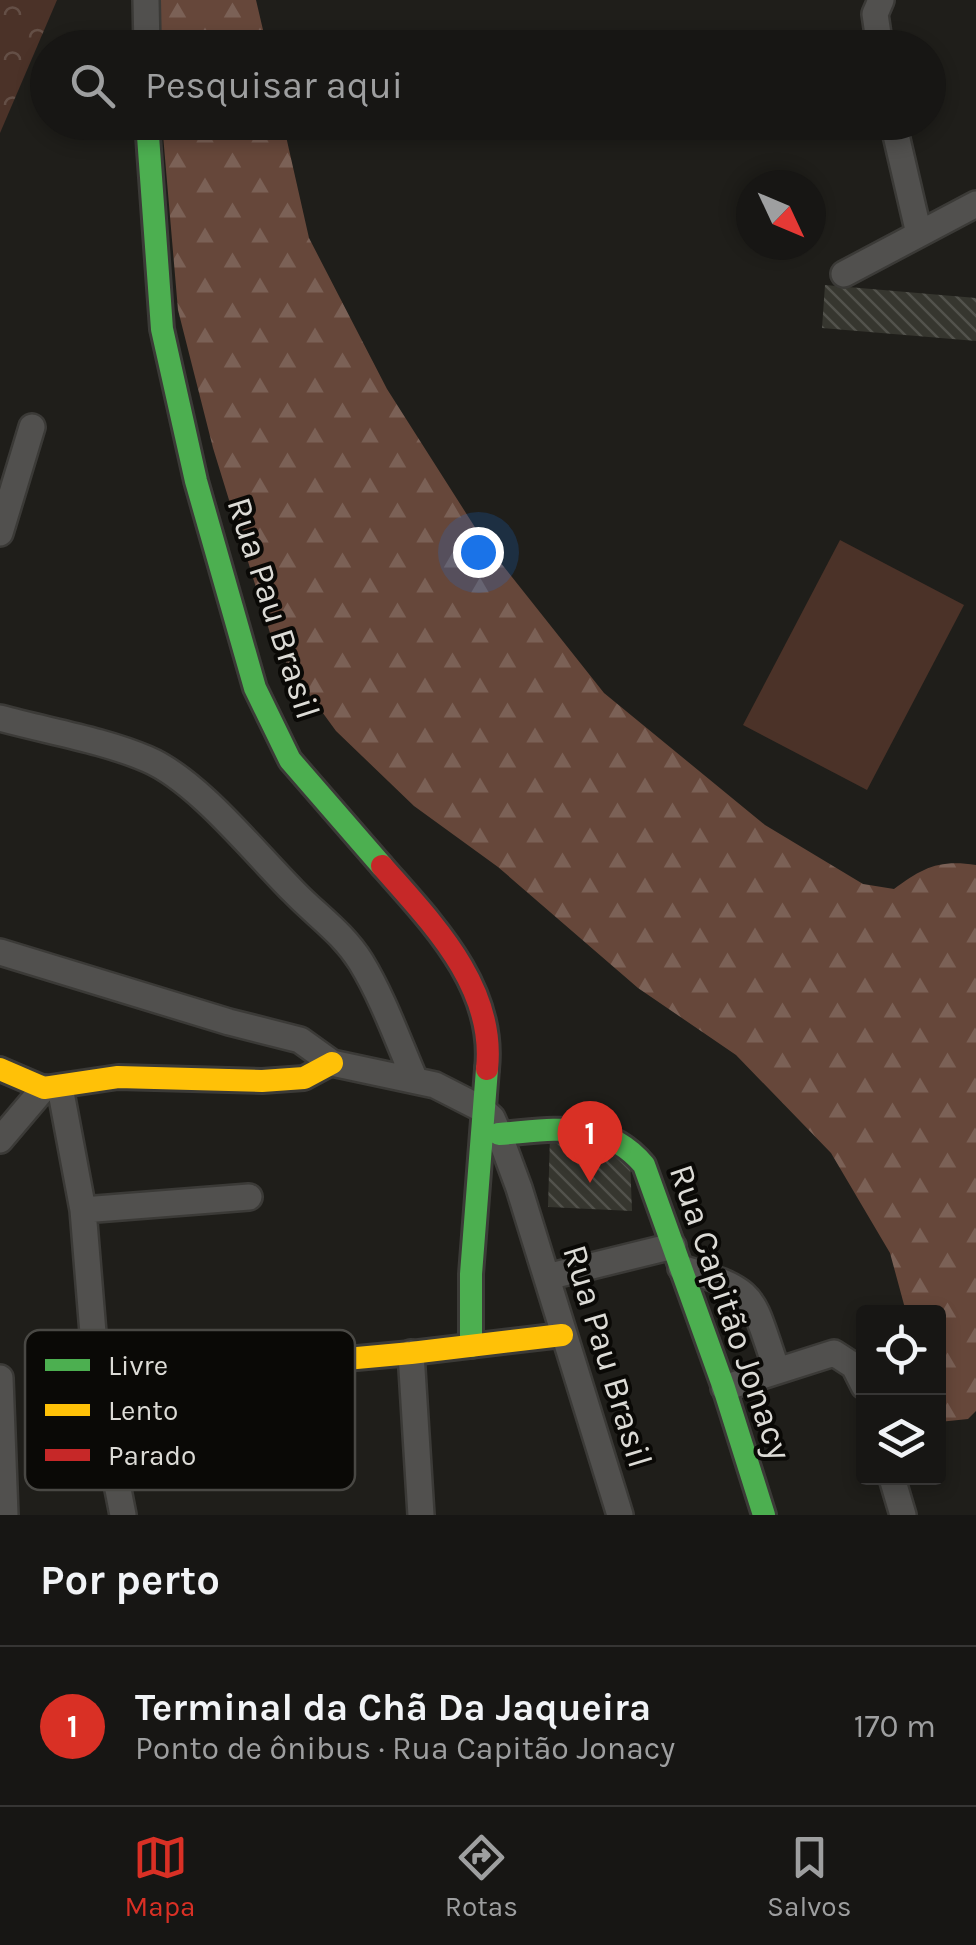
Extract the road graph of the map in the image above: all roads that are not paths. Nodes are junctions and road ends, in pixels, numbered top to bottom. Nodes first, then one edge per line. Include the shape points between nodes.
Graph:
1 (146, 0) edge
2 (881, 0) edge
3 (147, 30) edge
4 (877, 30) edge
5 (148, 140) edge
6 (897, 140) edge
7 (976, 204) edge
8 (918, 234) junction
9 (844, 274) dead end
10 (32, 427) dead end
11 (0, 533) edge
12 (0, 718) edge
13 (0, 952) edge
14 (332, 1063) junction
15 (0, 1069) edge
16 (415, 1080) junction
17 (52, 1088) junction
18 (482, 1109) junction
19 (500, 1134) junction
20 (0, 1140) edge
21 (249, 1198) dead end
22 (84, 1210) junction
23 (677, 1257) junction
24 (548, 1277) junction
25 (94, 1330) edge
26 (562, 1335) junction
27 (471, 1346) junction
28 (411, 1353) junction
29 (355, 1358) edge
30 (856, 1369) edge
31 (777, 1370) junction
32 (0, 1378) edge
33 (724, 1388) junction
34 (894, 1485) edge
35 (118, 1490) edge
36 (5, 1515) edge
37 (123, 1515) edge
38 (421, 1515) edge
39 (620, 1515) edge
40 (764, 1515) edge
41 (903, 1515) edge

1 - 3 street
2 - 4 street
5 - 18 street, Rua Pau Brasil via 162,328 196,481 256,688 290,760 424,914 468,975 484,1014 489,1051
6 - 8 street
7 - 8 street
8 - 9 street
10 - 11 street
12 - 16 street via 147,759 212,808 350,945
13 - 14 street, Rua Pau Brasil via 300,1040
14 - 16 street, Rua Pau Brasil
14 - 17 street via 304,1078 118,1078
15 - 17 street
16 - 18 street, Rua Pau Brasil
17 - 20 street
17 - 22 street
18 - 19 street, Rua Pau Brasil
18 - 27 street, Rua Pau Brasil
19 - 23 street, Rua Capitão Jonacy via 580,1130 628,1147 652,1182
19 - 24 street, Rua Pau Brasil
21 - 22 street
22 - 25 street
23 - 24 street
23 - 31 street via 750,1298
23 - 33 street, Rua Capitão Jonacy
24 - 26 street, Rua Pau Brasil
26 - 27 street
26 - 39 street, Rua Pau Brasil
27 - 28 street
28 - 29 street
28 - 38 street
30 - 31 street via 834,1352
31 - 33 street
32 - 36 street
33 - 40 street, Rua Capitão Jonacy
34 - 41 street
35 - 37 street

